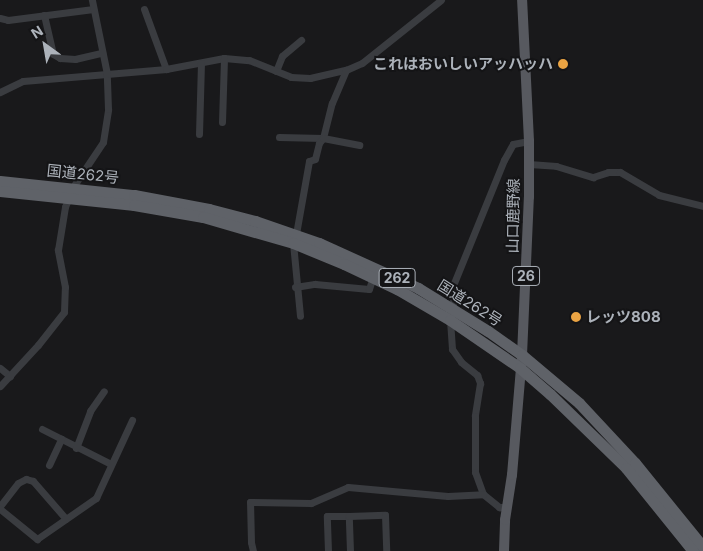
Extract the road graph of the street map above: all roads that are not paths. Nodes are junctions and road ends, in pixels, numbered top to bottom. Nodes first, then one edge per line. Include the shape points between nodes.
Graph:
1 (92, 0) edge
2 (441, 0) edge
3 (522, 0) edge
4 (144, 9) dead end
5 (93, 10) junction
6 (44, 15) junction
7 (0, 18) edge
8 (301, 40) dead end
9 (102, 53) junction
10 (224, 58) junction
11 (201, 63) junction
12 (166, 69) junction
13 (346, 70) junction
14 (276, 71) junction
15 (107, 74) junction
16 (0, 92) edge
17 (222, 122) dead end
18 (199, 134) dead end
19 (280, 137) dead end
20 (323, 138) junction
21 (529, 141) junction
22 (359, 145) dead end
23 (529, 164) junction
24 (0, 181) edge
25 (0, 191) edge
26 (70, 192) junction
27 (703, 206) edge
28 (294, 239) junction
29 (373, 277) junction
30 (295, 287) junction
31 (453, 308) junction
32 (300, 316) dead end
33 (450, 320) junction
34 (522, 355) junction
35 (0, 368) edge
36 (520, 368) junction
37 (10, 376) junction
38 (0, 386) edge
39 (104, 390) dead end
40 (132, 420) dead end
41 (42, 429) dead end
42 (61, 439) junction
43 (76, 448) junction
44 (111, 464) junction
45 (49, 465) dead end
46 (482, 494) junction
47 (0, 507) edge
48 (507, 507) junction
49 (349, 516) junction
50 (66, 519) junction
51 (703, 547) edge
52 (253, 551) edge
53 (328, 551) edge
54 (350, 551) edge
55 (386, 551) edge
56 (504, 551) edge
57 (693, 551) edge

1 - 5 street
2 - 13 street via 370,57
3 - 21 main road, 山口鹿野線 / 26
4 - 12 street
5 - 6 street
5 - 9 street
6 - 7 street via 8,20
6 - 9 street via 53,54 75,59
8 - 14 street via 282,56
9 - 15 street
10 - 11 street
10 - 14 street via 249,60
10 - 17 street
11 - 12 street
11 - 18 street
12 - 15 street
13 - 14 street via 302,79
13 - 20 street via 332,103
15 - 16 street via 23,81
15 - 26 street via 108,109 103,142
19 - 20 street
20 - 22 street
20 - 28 street via 315,159 309,161
21 - 23 main road, 山口鹿野線 / 26
21 - 31 street via 513,144 504,160 454,283
23 - 27 street via 556,166 593,177 620,172 659,195
23 - 34 main road, 山口鹿野線 / 26
24 - 26 highway, 国道262号 / 262
25 - 26 highway, 国道262号 / 262
26 - 28 highway, 国道262号 / 262 via 187,204 256,221
26 - 37 street via 58,250 65,287 64,312
28 - 29 highway, 国道262号 / 262
28 - 30 street
28 - 31 highway, 国道262号 / 262 via 375,267
29 - 30 street via 369,289 315,284
29 - 33 highway, 国道262号 / 262
30 - 32 street
31 - 34 highway, 国道262号 / 262
33 - 36 highway, 国道262号 / 262
33 - 46 street via 452,349 460,362 477,375 480,383 475,416 475,472
34 - 36 main road, 山口鹿野線 / 26
34 - 51 highway, 国道262号 / 262 via 599,423
35 - 37 street
36 - 48 main road, 山口鹿野線 / 26
36 - 57 highway, 国道262号 / 262 via 605,445
37 - 38 street
39 - 43 street via 90,411
40 - 44 street
41 - 42 street
42 - 43 street
42 - 45 street
43 - 44 street
44 - 50 street via 96,498
46 - 48 street via 499,507
46 - 52 street via 448,496 348,487 311,503 250,502
47 - 50 street via 38,539
47 - 50 street via 18,482 26,479 34,481
48 - 56 main road, 山口鹿野線 / 26
49 - 53 street via 327,516
49 - 54 street
49 - 55 street via 385,515

